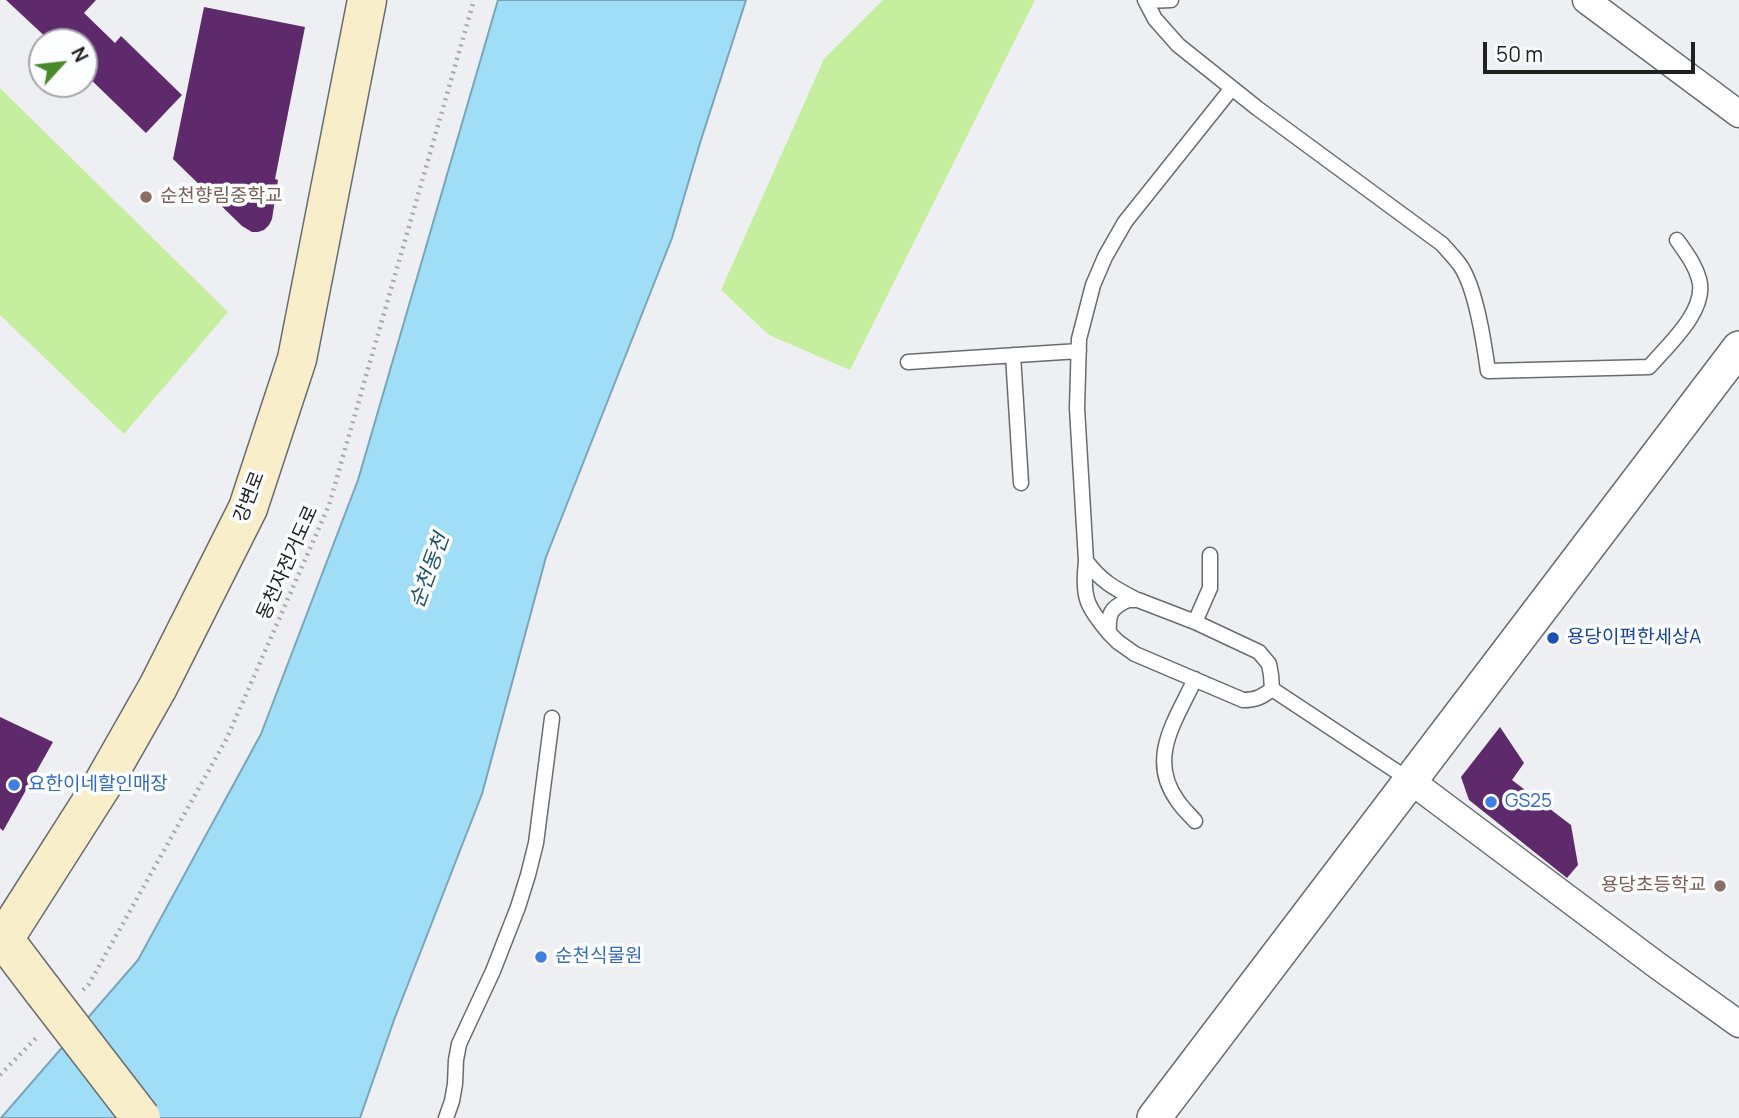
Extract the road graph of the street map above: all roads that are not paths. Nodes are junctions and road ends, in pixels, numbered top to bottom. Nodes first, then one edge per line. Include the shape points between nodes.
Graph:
1 (367, 0) edge
2 (1171, 0) edge
3 (1146, 1) edge
4 (1604, 5) edge
5 (1232, 88) junction
6 (1739, 114) edge
7 (1678, 240) dead end
8 (1739, 348) edge
9 (1079, 351) junction
10 (1013, 355) junction
11 (908, 362) dead end
12 (1021, 483) dead end
13 (1210, 555) dead end
14 (1086, 561) junction
15 (1138, 600) junction
16 (1195, 622) junction
17 (1109, 633) junction
18 (1195, 679) junction
19 (1272, 689) junction
20 (552, 718) dead end
21 (1411, 781) junction
22 (1195, 821) dead end
23 (1, 938) edge
24 (1739, 1024) edge
25 (141, 1118) edge
26 (446, 1118) edge
27 (1154, 1118) edge

1 - 23 main road, 강변로 via 297,359 248,508 158,687 104,782
2 - 3 lane
3 - 5 lane via 1178,45
4 - 6 street
5 - 7 lane via 1442,244 1461,267 1472,295 1488,371 1649,367 1694,313 1700,299 1700,282
5 - 9 lane via 1125,222 1093,285
8 - 21 street
9 - 10 lane
9 - 14 lane via 1077,408
10 - 11 lane
10 - 12 lane
13 - 16 lane via 1210,587
14 - 15 lane via 1098,577
14 - 17 lane via 1087,604
15 - 16 lane
15 - 17 lane via 1118,604 1111,611
16 - 19 lane via 1259,652 1269,664
17 - 18 lane via 1135,654
18 - 19 lane via 1243,700 1262,697
18 - 22 lane via 1164,746 1163,764 1177,800
19 - 21 lane
20 - 26 lane via 528,875 493,971 459,1044
21 - 24 street
21 - 27 street
23 - 25 main road, bridge via 62,992

